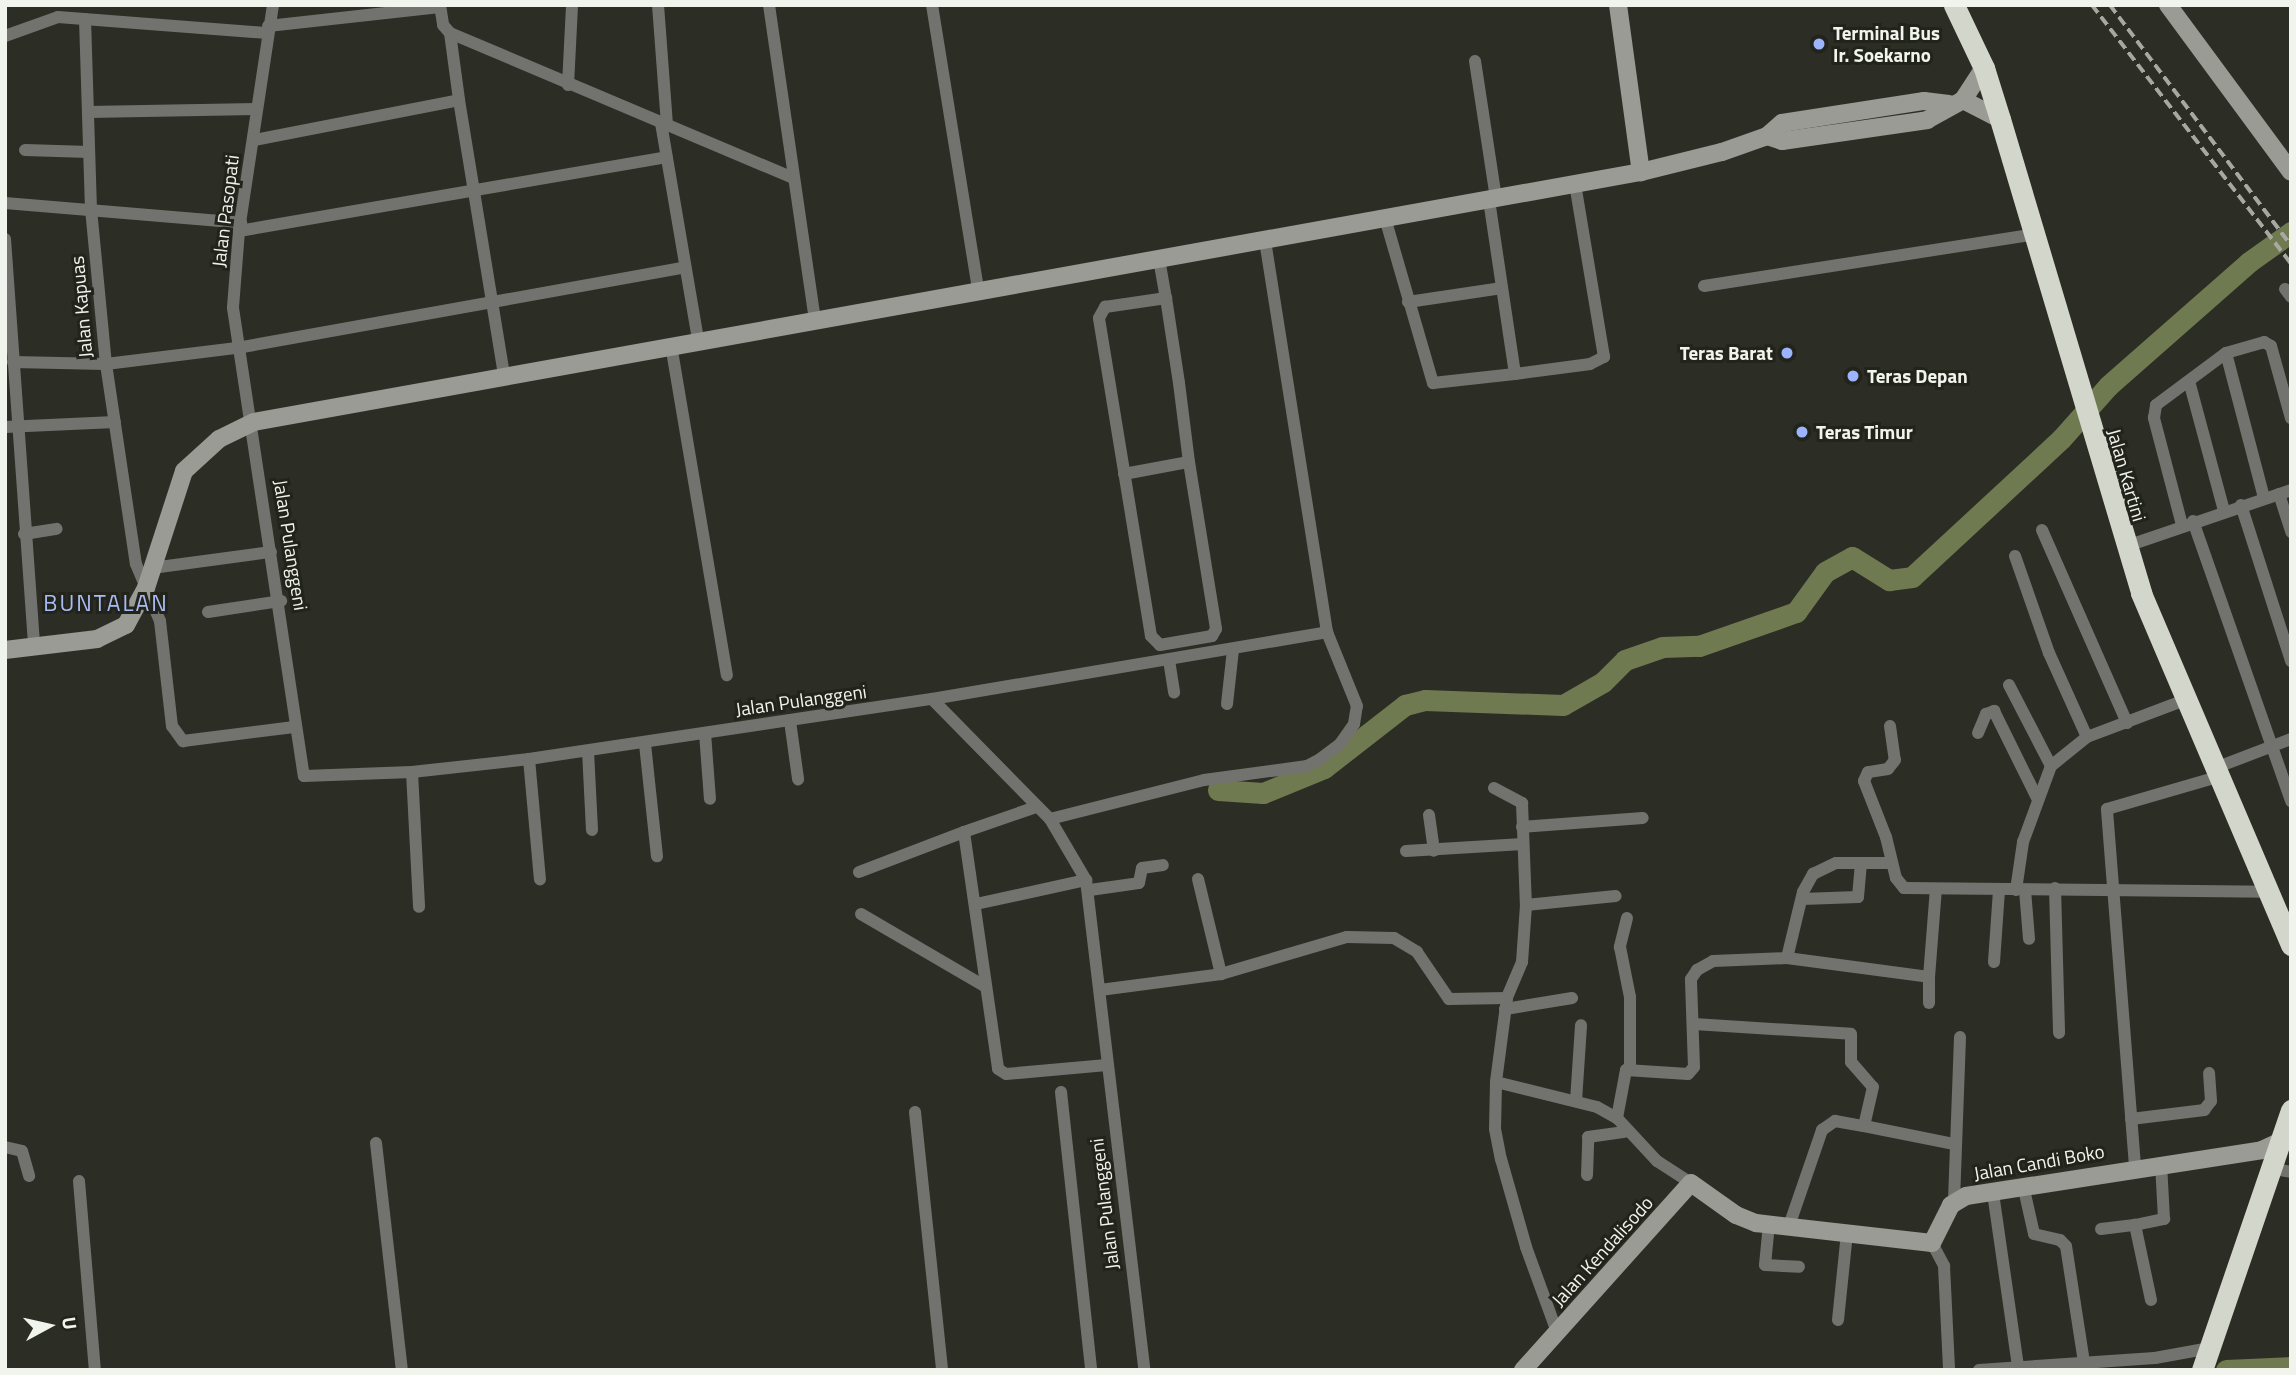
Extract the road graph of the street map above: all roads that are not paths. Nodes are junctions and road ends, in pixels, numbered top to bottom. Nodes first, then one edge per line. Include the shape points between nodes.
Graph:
1 (273, 5) edge
2 (572, 5) edge
3 (658, 5) edge
4 (769, 5) edge
5 (932, 5) edge
6 (1618, 5) edge
7 (2168, 5) edge
8 (440, 6) edge
9 (1954, 8) edge
10 (85, 19) junction
11 (268, 30) junction
12 (450, 33) junction
13 (5, 36) edge
14 (1475, 61) dead end
15 (1984, 68) junction
16 (568, 85) junction
17 (459, 100) junction
18 (1924, 101) junction
19 (1956, 102) junction
20 (256, 109) junction
21 (89, 112) junction
22 (2000, 119) junction
23 (1927, 120) junction
24 (664, 125) junction
25 (1767, 135) junction
26 (254, 140) junction
27 (25, 150) dead end
28 (89, 152) junction
29 (667, 157) junction
30 (1641, 172) junction
31 (2291, 172) edge
32 (793, 178) junction
33 (1575, 184) junction
34 (472, 191) junction
35 (1492, 199) junction
36 (5, 202) edge
37 (91, 209) junction
38 (1385, 218) junction
39 (240, 227) junction
40 (2035, 234) junction
41 (5, 239) edge
42 (1265, 240) junction
43 (1159, 258) junction
44 (685, 267) junction
45 (1704, 286) dead end
46 (1502, 288) junction
47 (978, 290) junction
48 (1166, 298) junction
49 (493, 300) junction
50 (1408, 302) junction
51 (815, 318) junction
52 (698, 340) junction
53 (671, 345) junction
54 (237, 348) junction
55 (2227, 353) junction
56 (13, 362) junction
57 (106, 364) junction
58 (1515, 374) junction
59 (504, 375) junction
60 (2189, 381) junction
61 (2291, 418) edge
62 (115, 422) junction
63 (254, 422) junction
64 (10, 427) edge
65 (1189, 462) junction
66 (1124, 474) junction
67 (2285, 492) edge
68 (2264, 498) junction
69 (2241, 505) junction
70 (2224, 511) junction
71 (2188, 523) junction
72 (57, 529) dead end
73 (2042, 530) dead end
74 (2291, 532) edge
75 (24, 534) junction
76 (2124, 547) junction
77 (271, 552) junction
78 (2015, 556) dead end
79 (152, 568) junction
80 (146, 588) junction
81 (281, 601) junction
82 (208, 612) dead end
83 (1327, 632) junction
84 (34, 647) junction
85 (5, 650) edge
86 (1233, 650) junction
87 (1169, 660) junction
88 (2291, 661) edge
89 (727, 675) dead end
90 (2008, 685) dead end
91 (1174, 693) dead end
92 (932, 699) junction
93 (2185, 700) junction
94 (1227, 704) dead end
95 (790, 721) junction
96 (2127, 723) junction
97 (1890, 726) dead end
98 (294, 727) junction
99 (705, 733) junction
100 (1978, 733) dead end
101 (2087, 737) junction
102 (2291, 739) edge
103 (645, 744) junction
104 (2272, 748) junction
105 (587, 751) junction
106 (528, 759) junction
107 (2051, 766) junction
108 (412, 772) junction
109 (2216, 773) junction
110 (798, 779) dead end
111 (1494, 788) dead end
112 (2037, 798) junction
113 (710, 799) dead end
114 (2291, 801) edge
115 (1041, 811) junction
116 (1429, 815) dead end
117 (1643, 818) dead end
118 (1522, 827) junction
119 (592, 830) dead end
120 (965, 838) junction
121 (1522, 844) junction
122 (1406, 851) dead end
123 (1434, 851) junction
124 (657, 856) dead end
125 (1861, 863) junction
126 (1891, 863) junction
127 (1163, 865) dead end
128 (859, 872) dead end
129 (540, 879) dead end
130 (1198, 879) dead end
131 (1088, 885) junction
132 (2055, 888) junction
133 (1936, 889) junction
134 (1999, 890) junction
135 (2020, 890) junction
136 (2113, 890) junction
137 (2267, 892) junction
138 (1616, 896) dead end
139 (1802, 899) junction
140 (976, 904) junction
141 (1526, 905) junction
142 (419, 907) dead end
143 (861, 914) dead end
144 (1627, 918) dead end
145 (2029, 939) dead end
146 (2291, 945) edge
147 (1787, 958) junction
148 (1994, 962) dead end
149 (1221, 974) junction
150 (1929, 977) junction
151 (986, 988) junction
152 (1100, 990) junction
153 (1573, 998) dead end
154 (1506, 1003) junction
155 (1929, 1003) dead end
156 (1694, 1024) junction
157 (1581, 1025) dead end
158 (2059, 1033) dead end
159 (1959, 1050) dead end
160 (1107, 1065) junction
161 (1630, 1069) junction
162 (2209, 1073) dead end
163 (1496, 1082) junction
164 (1061, 1092) dead end
165 (1576, 1101) junction
166 (2291, 1110) edge
167 (915, 1112) dead end
168 (1617, 1118) junction
169 (2131, 1119) junction
170 (1864, 1126) junction
171 (1625, 1132) junction
172 (2283, 1141) edge
173 (376, 1143) dead end
174 (1953, 1144) junction
175 (5, 1147) edge
176 (2161, 1163) junction
177 (2135, 1166) junction
178 (2269, 1168) junction
179 (2291, 1172) edge
180 (29, 1175) dead end
181 (1587, 1175) dead end
182 (79, 1181) dead end
183 (1691, 1183) junction
184 (2023, 1185) junction
185 (1993, 1192) junction
186 (1954, 1201) junction
187 (1769, 1224) junction
188 (1789, 1226) junction
189 (2135, 1226) junction
190 (2101, 1229) dead end
191 (1847, 1233) junction
192 (1932, 1243) junction
193 (1799, 1267) dead end
194 (2151, 1300) dead end
195 (1838, 1320) dead end
196 (1557, 1332) junction
197 (2205, 1361) edge
198 (2084, 1362) junction
199 (2018, 1366) junction
200 (95, 1370) edge
201 (402, 1370) edge
202 (942, 1370) edge
203 (1091, 1370) edge
204 (1144, 1370) edge
205 (1523, 1370) edge
206 (1949, 1370) edge
207 (1979, 1370) edge

1 - 11 street, Jalan Pasopati
2 - 16 street
3 - 24 street
4 - 32 street
5 - 47 street
6 - 30 main road
7 - 31 main road
8 - 11 street
8 - 12 street
9 - 15 highway, Jalan Kartini
10 - 11 street
10 - 13 street via 48,19
10 - 21 street, Jalan Kapuas
11 - 20 street, Jalan Pasopati
12 - 16 street
12 - 17 street
14 - 35 street
15 - 19 main road
15 - 22 highway, Jalan Kartini
16 - 24 street
17 - 26 street
17 - 34 street
18 - 19 main road
18 - 23 main road
18 - 25 main road via 1782,123
19 - 22 main road
19 - 23 main road
20 - 21 street
20 - 26 street, Jalan Pasopati
21 - 28 street, Jalan Kapuas
22 - 40 highway, Jalan Kartini
23 - 25 main road via 1782,141
24 - 29 street
24 - 32 street
25 - 30 main road via 1722,152
26 - 39 street, Jalan Pasopati
27 - 28 street
28 - 37 street, Jalan Kapuas
29 - 34 street
29 - 44 street
30 - 33 main road
32 - 51 street
33 - 35 main road
33 - 58 street via 1604,357 1600,362
34 - 39 street
34 - 49 street
35 - 38 main road
35 - 46 street
36 - 37 street
37 - 39 street
37 - 57 street, Jalan Kapuas
38 - 42 main road
38 - 50 street
39 - 54 street, Jalan Pasopati via 233,308
40 - 45 street
40 - 76 highway, Jalan Kartini
41 - 56 street
42 - 43 main road
42 - 83 street
43 - 47 main road
43 - 48 street
44 - 49 street
44 - 52 street
46 - 50 street
46 - 58 street
47 - 51 main road
48 - 65 street
48 - 66 street via 1105,307 1099,312
49 - 54 street
49 - 59 street
50 - 58 street via 1433,383
51 - 52 main road
52 - 53 main road
53 - 59 main road
53 - 89 street
54 - 57 street
54 - 63 street, Jalan Pasopati
55 - 60 street
55 - 61 street via 2252,343 2269,344
55 - 68 street
56 - 57 street
56 - 64 street
57 - 62 street, Jalan Kapuas
59 - 63 main road
60 - 70 street
60 - 71 street via 2153,412
62 - 64 street
62 - 80 street, Jalan Kapuas via 136,564
63 - 77 street, Jalan Pulanggeni
63 - 79 main road via 219,439 184,471
64 - 75 street
65 - 66 street
65 - 66 street via 1216,629 1208,637 1160,645 1153,640
67 - 68 street
67 - 74 street
68 - 69 street
69 - 70 street
69 - 88 street
70 - 71 street
71 - 76 street
71 - 104 street
72 - 75 street
73 - 96 street
75 - 84 street
76 - 93 highway, Jalan Kartini
77 - 79 street
77 - 81 street, Jalan Pulanggeni
78 - 101 street via 2049,653
79 - 80 main road
80 - 84 main road via 119,630 97,639
80 - 98 street, Jalan Kapuas via 160,621 172,726 179,738 192,741
81 - 82 street
81 - 98 street, Jalan Pulanggeni
83 - 86 street
83 - 115 street via 1357,706 1354,724 1340,744 1320,758 1307,766
84 - 85 main road
86 - 87 street
86 - 94 street
87 - 91 street
87 - 92 street
90 - 107 street
92 - 95 street, Jalan Pulanggeni
92 - 115 street, Jalan Pulanggeni
93 - 96 street
93 - 109 highway, Jalan Kartini
95 - 99 street, Jalan Pulanggeni
95 - 110 street
96 - 101 street
97 - 126 street via 1895,760 1888,769 1864,775
98 - 108 street, Jalan Pulanggeni via 302,771 309,778
99 - 103 street, Jalan Pulanggeni
99 - 113 street
100 - 112 street via 1986,714 1994,711
101 - 107 street
102 - 104 street
103 - 105 street, Jalan Pulanggeni
103 - 124 street
104 - 109 street
104 - 114 street
105 - 106 street, Jalan Pulanggeni
105 - 119 street
106 - 108 street, Jalan Pulanggeni
106 - 129 street
107 - 112 street
108 - 142 street
109 - 136 street via 2108,806
109 - 137 highway, Jalan Kartini
111 - 118 street via 1522,803
112 - 135 street
115 - 120 street
115 - 131 street, Jalan Pulanggeni
116 - 123 street
117 - 118 street
118 - 121 street
120 - 128 street
120 - 140 street
121 - 123 street
121 - 141 street
122 - 123 street
125 - 126 street
125 - 139 street via 1823,867 1809,879
125 - 139 street via 1858,897
126 - 133 street via 1904,888
127 - 131 street via 1144,867 1139,883
130 - 149 street
131 - 140 street
131 - 152 street, Jalan Pulanggeni
132 - 135 street
132 - 136 street
132 - 158 street
133 - 134 street
133 - 150 street
134 - 135 street
134 - 148 street
135 - 145 street
136 - 137 street
136 - 169 street
137 - 146 highway, Jalan Kartini
138 - 141 street
139 - 147 street
140 - 151 street
141 - 154 street via 1522,962
143 - 151 street
144 - 161 street via 1620,947 1630,998
147 - 150 street
147 - 156 street via 1713,961 1697,970 1691,979
149 - 152 street
149 - 154 street via 1334,940 1376,934 1410,945 1449,999
150 - 155 street
151 - 160 street via 1001,1073
152 - 160 street, Jalan Pulanggeni
153 - 154 street
154 - 163 street
156 - 161 street via 1691,1072
156 - 170 street via 1851,1034 1850,1059 1873,1089
157 - 165 street
159 - 174 street
160 - 204 street, Jalan Pulanggeni
161 - 168 street via 1623,1071
162 - 169 street via 2211,1101 2204,1110
163 - 165 street
163 - 196 street via 1494,1110 1501,1160
164 - 203 street
165 - 168 street
166 - 172 highway
167 - 202 street
168 - 171 street
169 - 177 street
170 - 174 street
170 - 188 street via 1836,1121 1822,1129
171 - 181 street via 1588,1137
171 - 183 street
172 - 176 main road, Jalan Candi Boko
172 - 178 highway
173 - 201 street
174 - 186 street
175 - 180 street via 22,1151
176 - 177 main road, Jalan Candi Boko
176 - 189 street via 2164,1219
177 - 184 main road, Jalan Candi Boko
178 - 179 street
178 - 197 highway
182 - 200 street
183 - 187 main road via 1736,1215
183 - 196 main road, Jalan Kendalisodo
184 - 185 main road, Jalan Candi Boko
184 - 198 street via 2034,1234 2060,1240 2066,1246
185 - 186 main road, Jalan Candi Boko
185 - 199 street
186 - 192 main road, Jalan Candi Boko
187 - 188 main road
187 - 193 street via 1765,1265
188 - 191 main road
189 - 190 street
189 - 194 street
191 - 192 main road
191 - 195 street
192 - 206 street via 1944,1266
196 - 205 main road, Jalan Kendalisodo
197 - 198 street
198 - 199 street
199 - 207 street

